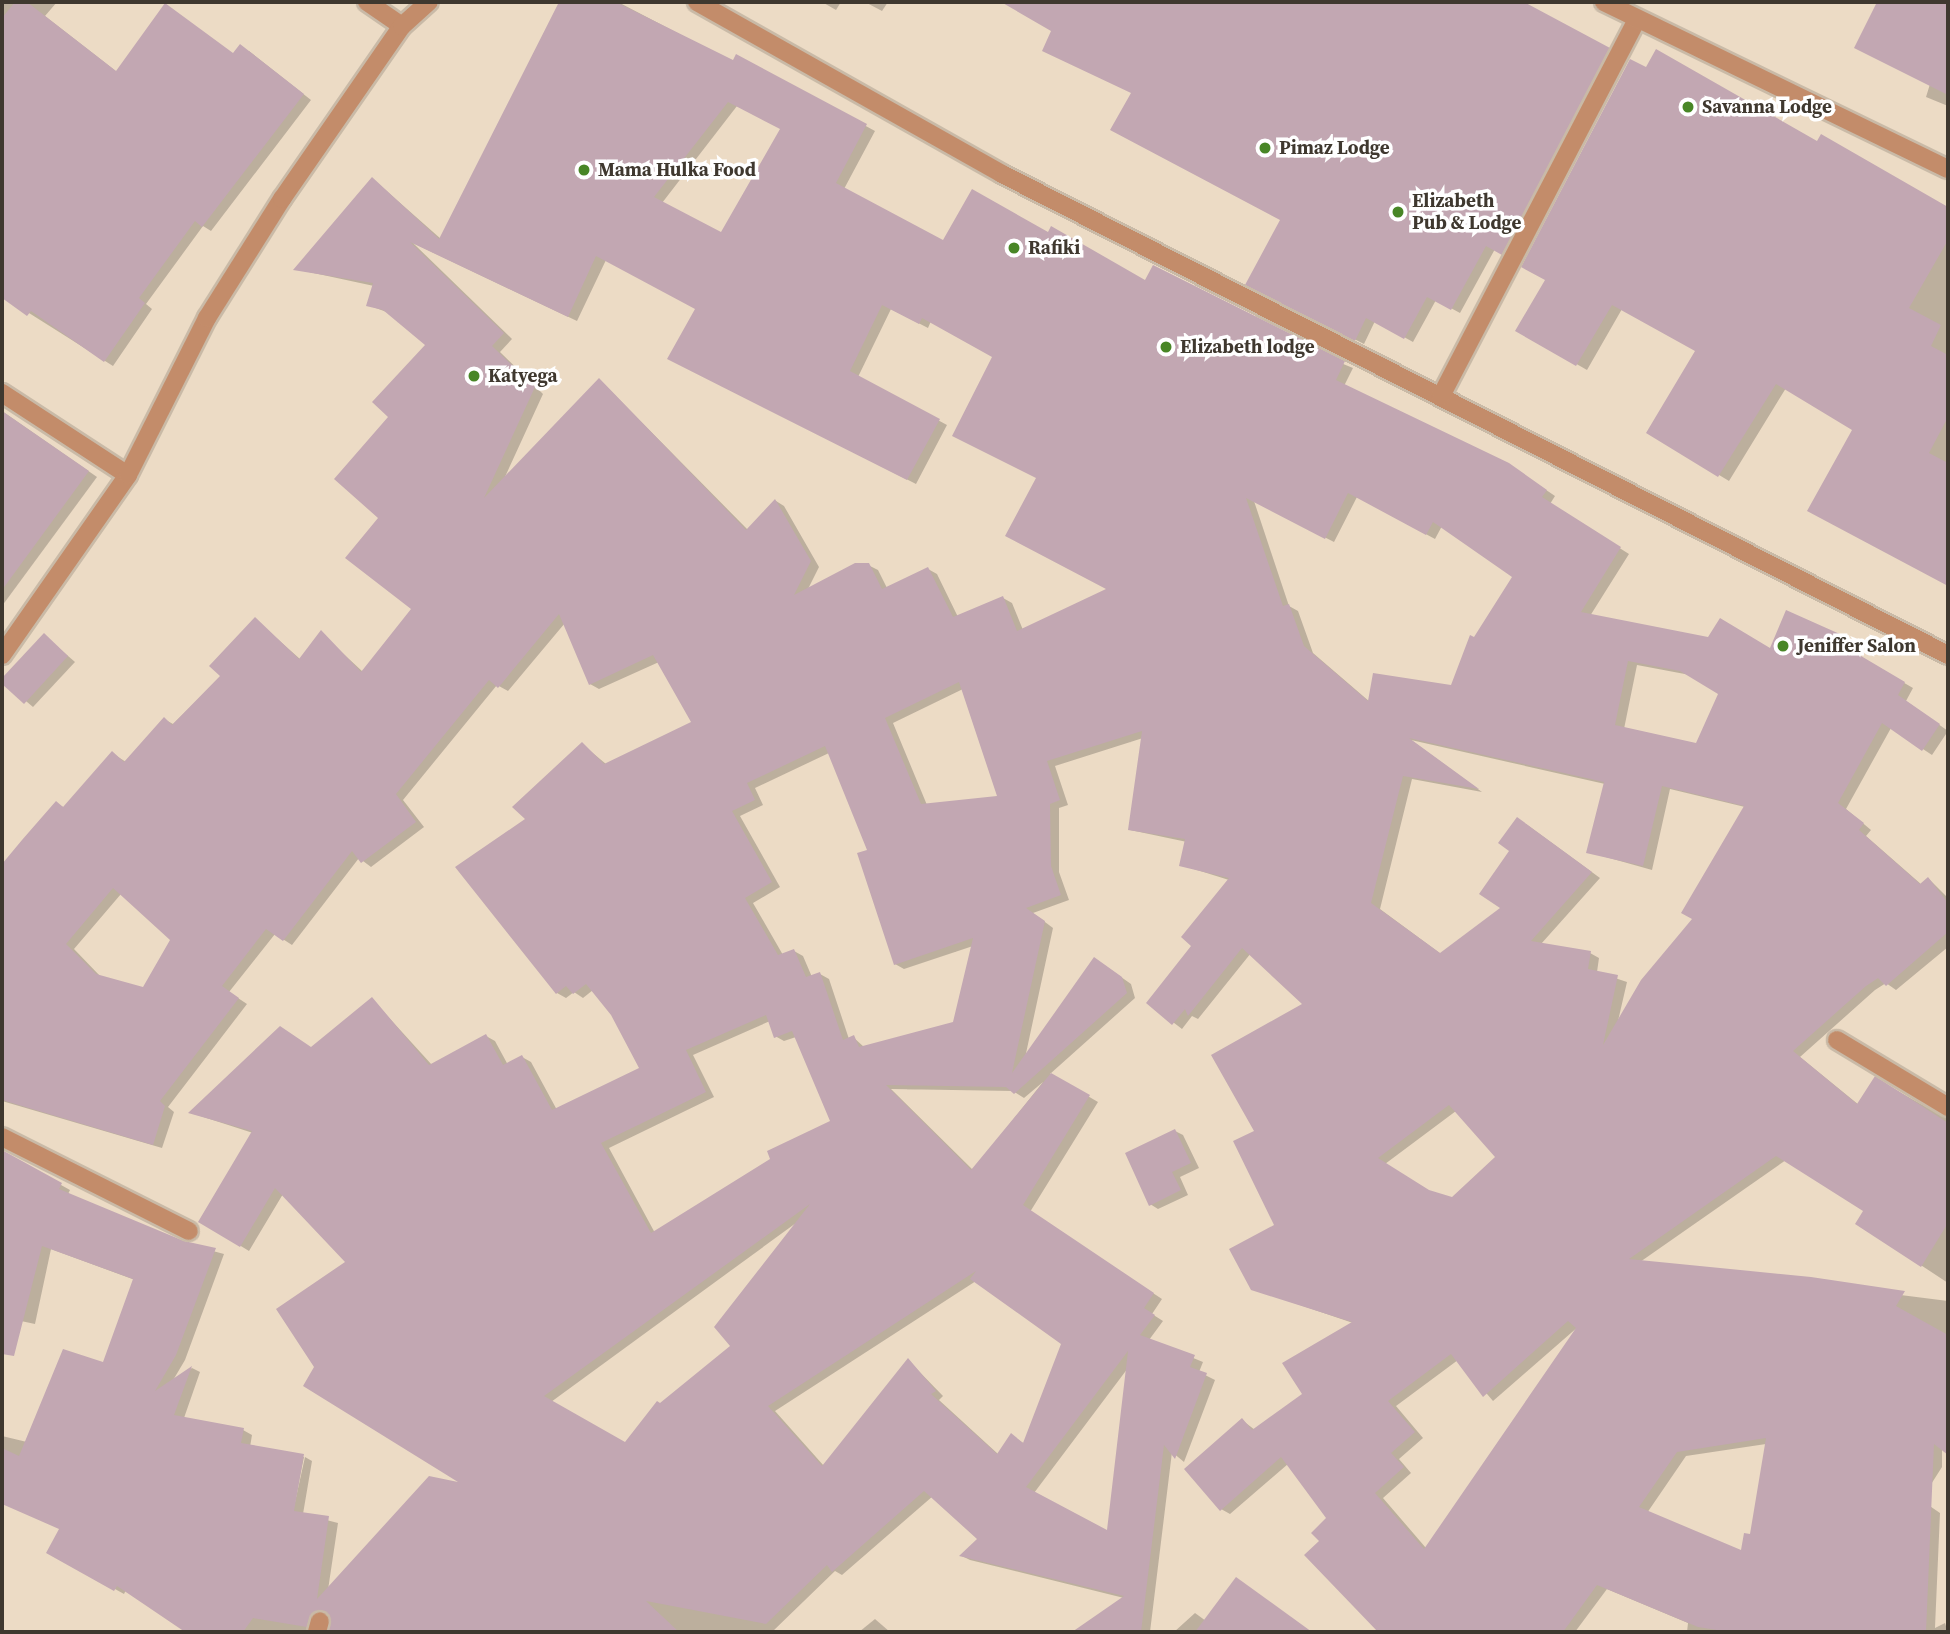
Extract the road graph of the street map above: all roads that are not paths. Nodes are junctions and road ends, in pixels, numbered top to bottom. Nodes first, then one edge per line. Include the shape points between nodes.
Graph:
1 (368, 2) edge
2 (429, 2) edge
3 (697, 2) edge
4 (1604, 2) edge
5 (1637, 20) junction
6 (402, 26) junction
7 (1948, 169) edge
8 (2, 393) edge
9 (1441, 396) junction
10 (128, 475) junction
11 (1948, 654) edge
12 (2, 655) edge
13 (1837, 1040) dead end
14 (1948, 1107) edge
15 (2, 1137) edge
16 (189, 1231) dead end

1 - 6 street
2 - 6 street
3 - 9 street via 1002,174
4 - 5 street
5 - 7 street
5 - 9 street
6 - 10 street via 282,199 207,318
8 - 10 street
9 - 11 street
10 - 12 street
13 - 14 street
15 - 16 street

